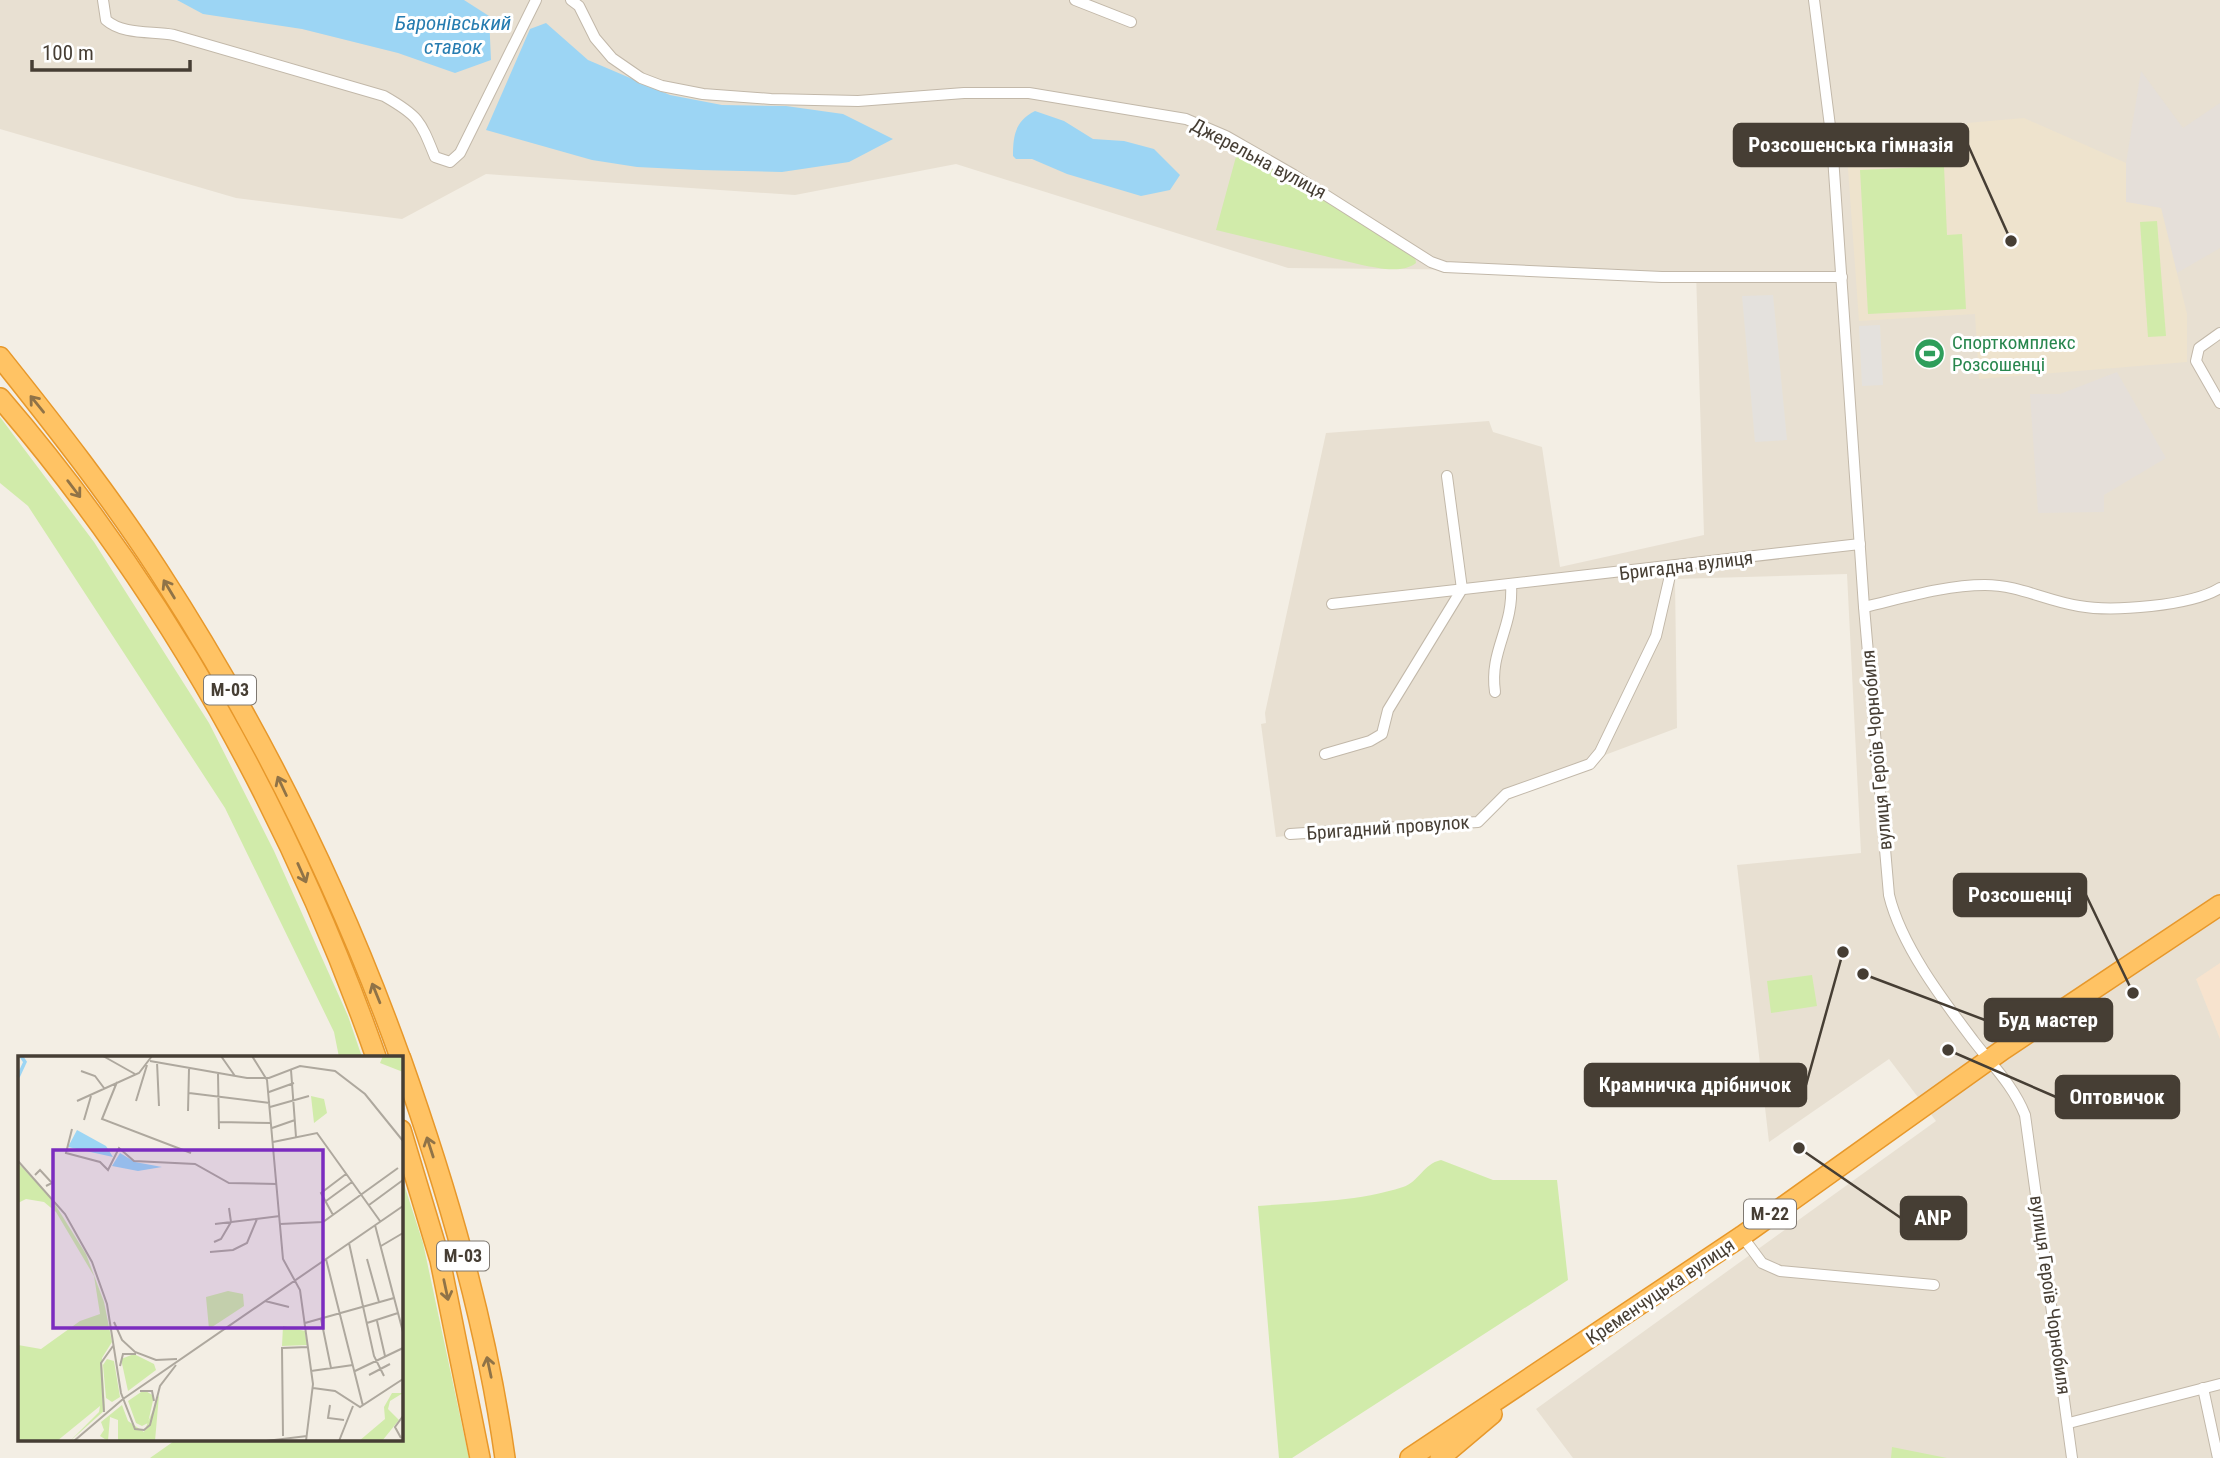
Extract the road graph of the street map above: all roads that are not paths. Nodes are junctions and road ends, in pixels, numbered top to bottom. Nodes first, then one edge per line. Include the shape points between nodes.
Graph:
1 (103, 0) edge
2 (536, 0) edge
3 (571, 0) edge
4 (1075, 0) edge
5 (1814, 0) edge
6 (1131, 22) dead end
7 (1842, 277) junction
8 (2220, 333) edge
9 (0, 357) edge
10 (0, 398) edge
11 (2220, 403) edge
12 (1447, 476) dead end
13 (1860, 544) junction
14 (1672, 567) junction
15 (1511, 584) junction
16 (2220, 587) edge
17 (1462, 589) junction
18 (1332, 604) dead end
19 (1864, 607) junction
20 (1495, 692) dead end
21 (1325, 754) dead end
22 (1290, 834) dead end
23 (2220, 905) edge
24 (376, 1056) edge
25 (399, 1056) edge
26 (1989, 1059) junction
27 (402, 1064) edge
28 (402, 1133) edge
29 (1742, 1236) junction
30 (1934, 1285) dead end
31 (1549, 1366) junction
32 (2220, 1384) edge
33 (2203, 1388) junction
34 (498, 1407) junction
35 (2069, 1423) junction
36 (480, 1458) edge
37 (505, 1458) edge
38 (517, 1458) edge
39 (1409, 1458) edge
40 (1440, 1458) edge
41 (2072, 1458) edge
42 (2218, 1458) edge

1 - 2 street via 106,20 122,31 173,34 384,96 413,113 435,157 450,162 460,153
3 - 7 street, Джерельна вулиця via 612,58 652,82 703,94 858,101 1029,93 1186,119 1226,136 1445,267 1662,277
4 - 6 street
5 - 7 street, вулиця Героїв Чорнобиля via 1832,142
7 - 13 street, вулиця Героїв Чорнобиля
8 - 11 street via 2196,356
25 -> 9 highway, М-03 via 358,946 262,744 158,570 64,437
10 -> 24 highway, М-03 via 103,526 229,728 277,818 322,918
12 - 17 street
13 - 14 street, Бригадна вулиця
13 - 19 street, вулиця Героїв Чорнобиля
14 - 15 street, Бригадна вулиця
14 - 22 street, Бригадний провулок via 1656,636 1590,764 1506,794 1478,822
15 - 17 street, Бригадна вулиця
15 - 20 street via 1511,617 1493,668
16 - 19 street via 2182,602 2079,607 2018,588 1984,585
17 - 18 street, Бригадна вулиця
17 - 21 street via 1388,710 1381,734
19 - 26 street, вулиця Героїв Чорнобиля via 1893,909 1905,939
23 - 26 highway, Кременчуцька вулиця / М-22
26 - 29 highway, Кременчуцька вулиця / М-22
26 - 35 street, вулиця Героїв Чорнобиля via 2017,1096 2025,1115
34 -> 27 highway, М-03 via 446,1194
28 -> 36 highway, М-03 via 440,1260
29 - 30 street via 1762,1262 1780,1271
29 - 31 highway, Кременчуцька вулиця / М-22
31 - 39 highway, М-22
31 - 40 highway, М-22
32 - 33 street
33 - 35 street
33 - 42 street
34 - 37 highway, М-03
34 - 38 highway
35 - 41 street, вулиця Героїв Чорнобиля

